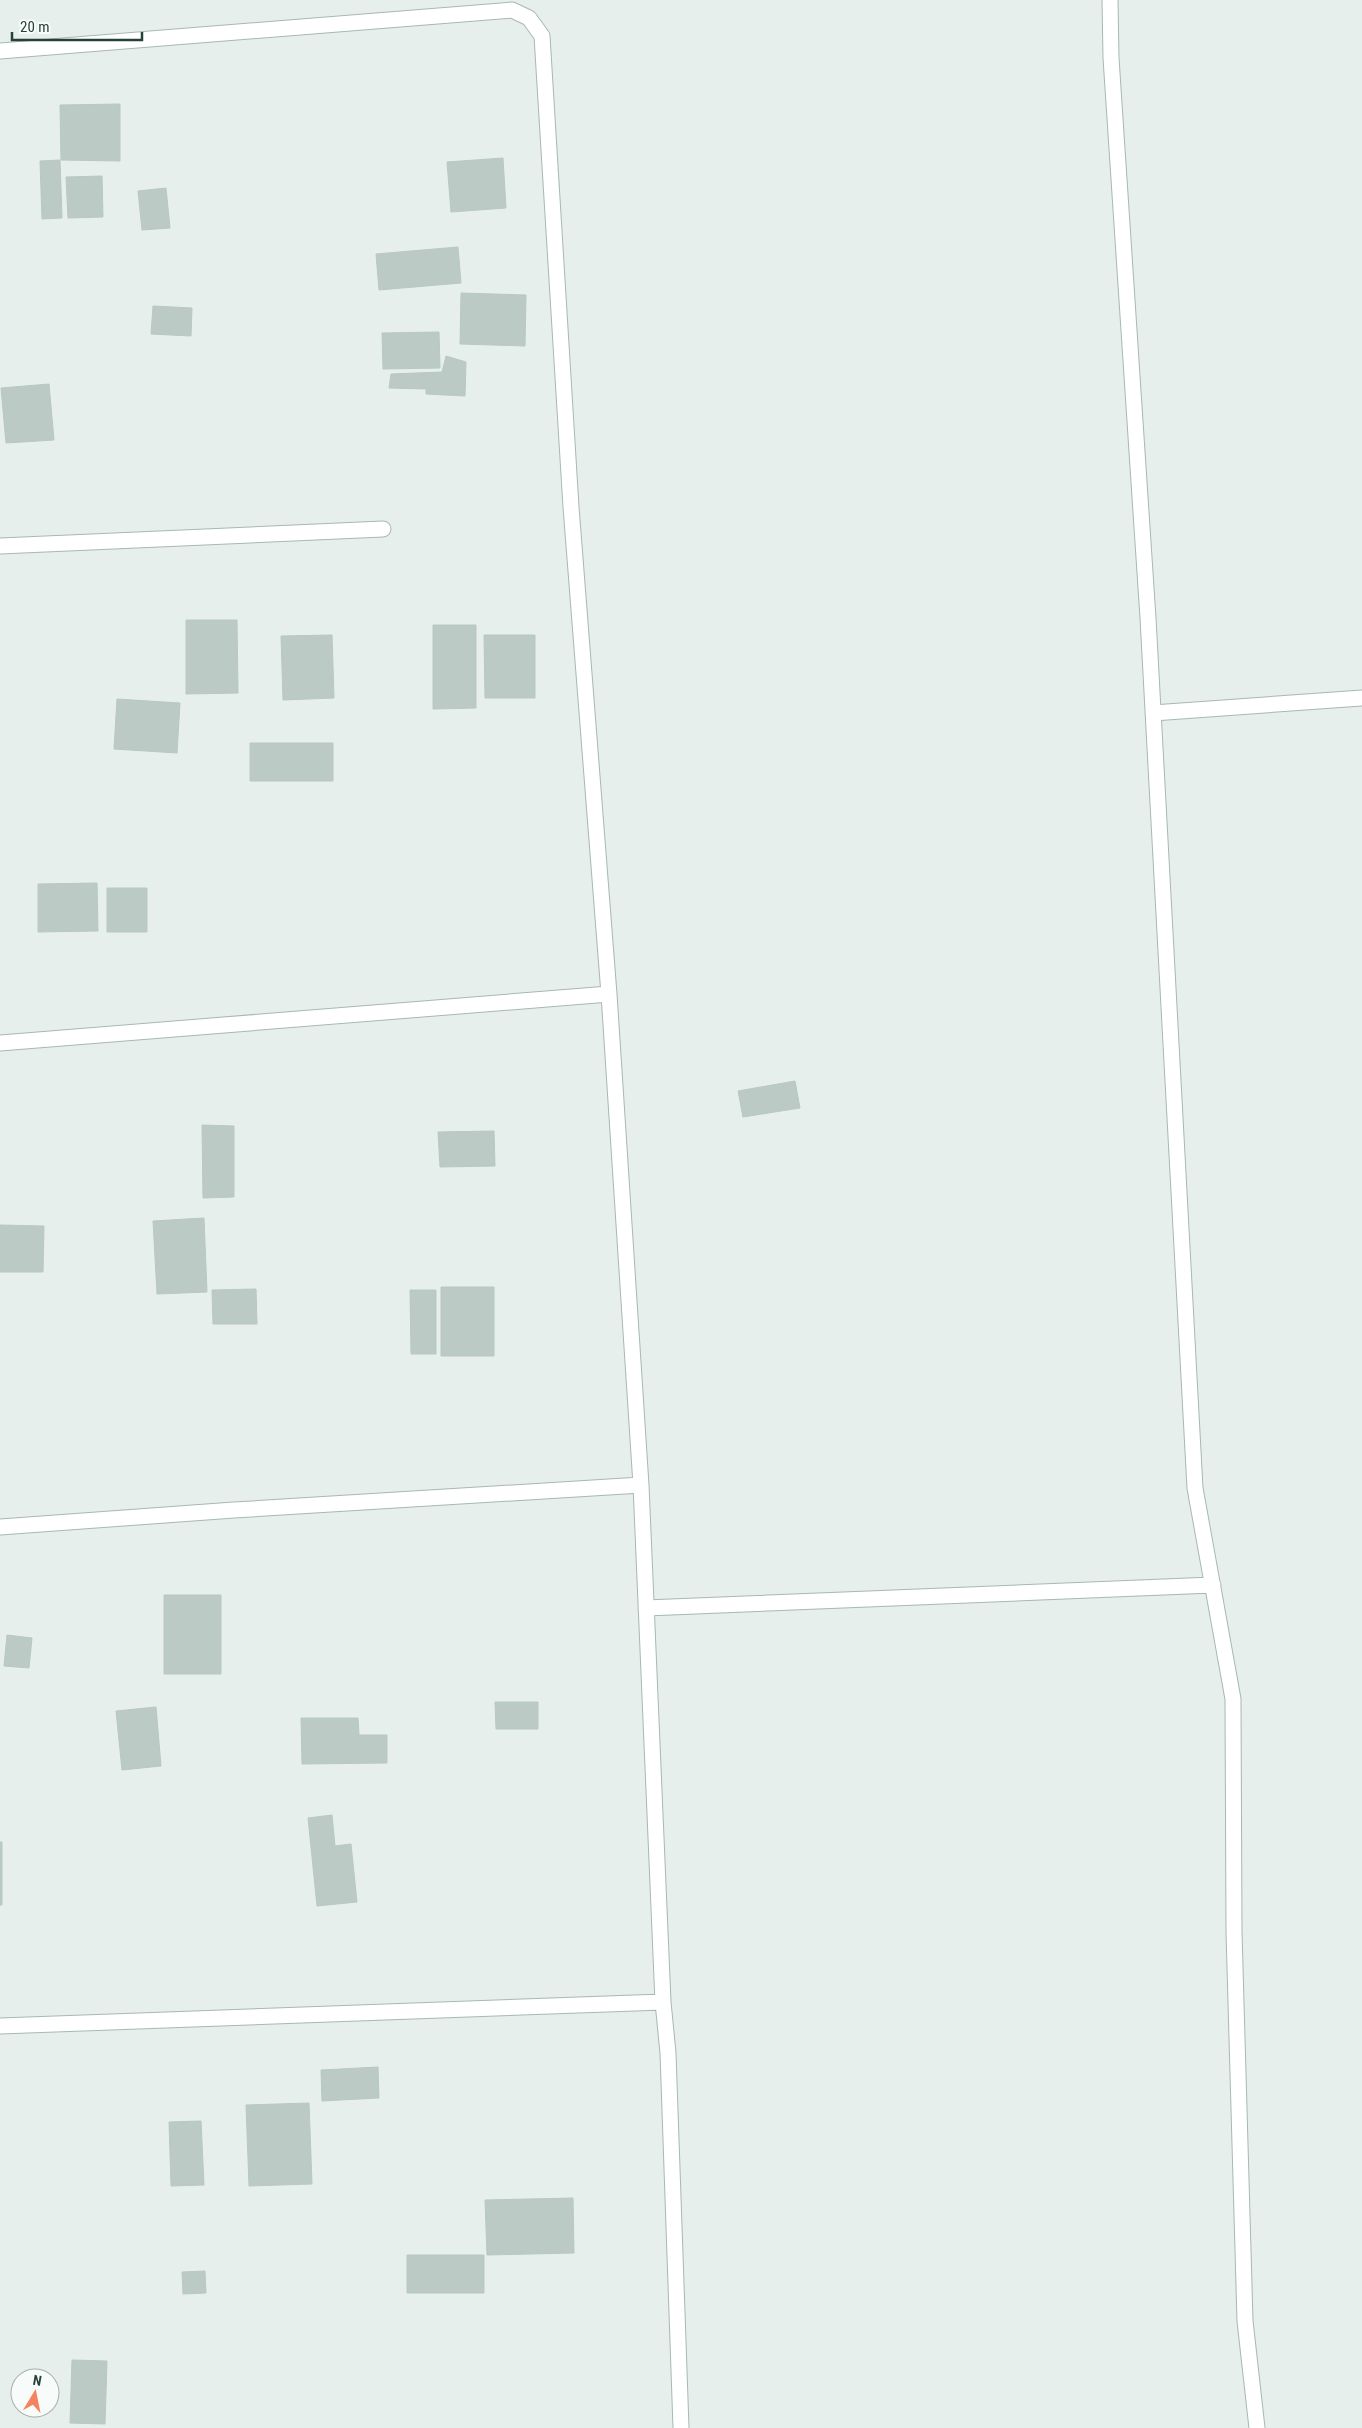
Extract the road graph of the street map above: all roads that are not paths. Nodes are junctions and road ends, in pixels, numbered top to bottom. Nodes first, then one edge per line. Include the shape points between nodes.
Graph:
1 (1110, 0) edge
2 (0, 51) edge
3 (383, 529) dead end
4 (0, 546) edge
5 (1362, 698) edge
6 (1153, 713) junction
7 (609, 994) junction
8 (0, 1043) edge
9 (641, 1486) junction
10 (0, 1527) edge
11 (1213, 1585) junction
12 (646, 1608) junction
13 (663, 2002) junction
14 (0, 2026) edge
15 (681, 2428) edge
16 (1257, 2428) edge

1 - 6 street
2 - 7 street via 512,10 529,18 542,36 571,507
3 - 4 street
5 - 6 street
6 - 11 street via 1195,1488
7 - 8 street
7 - 9 street
9 - 10 street via 224,1510
9 - 12 street
11 - 12 street
11 - 16 street via 1233,1699 1234,1932 1245,2311
12 - 13 street
13 - 14 street
13 - 15 street via 668,2053

